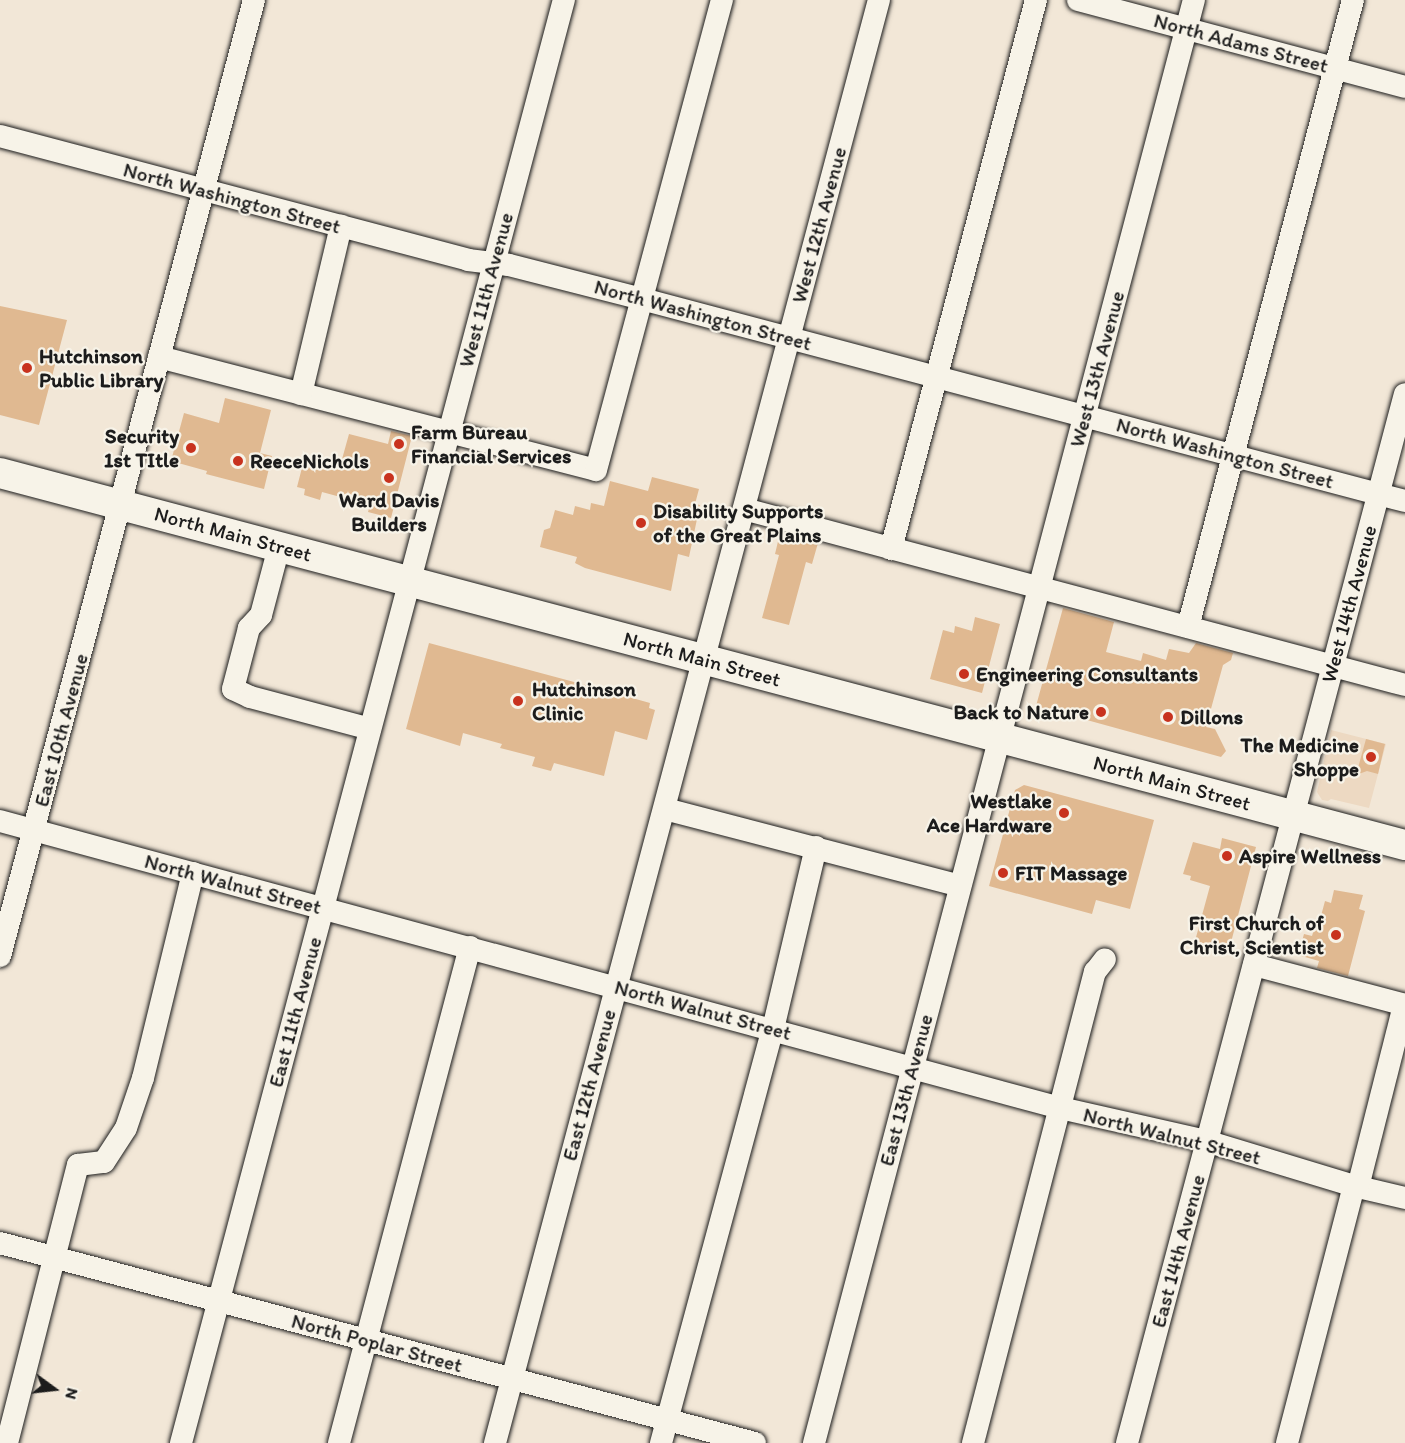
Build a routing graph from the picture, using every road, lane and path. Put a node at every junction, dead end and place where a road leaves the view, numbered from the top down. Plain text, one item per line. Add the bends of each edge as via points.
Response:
1 (254, 0) edge
2 (564, 0) edge
3 (722, 0) edge
4 (879, 0) edge
5 (1036, 0) edge
6 (1078, 0) edge
7 (1194, 0) edge
8 (1353, 0) edge
9 (1187, 29) junction
10 (1335, 68) junction
11 (1405, 87) edge
12 (0, 136) edge
13 (203, 191) junction
14 (341, 226) junction
15 (493, 264) junction
16 (642, 299) junction
17 (789, 338) junction
18 (159, 357) junction
19 (936, 377) junction
20 (301, 394) junction
21 (1405, 394) edge
22 (1084, 416) junction
23 (449, 431) junction
24 (1232, 456) junction
25 (0, 472) edge
26 (1378, 494) junction
27 (1405, 501) edge
28 (120, 504) junction
29 (744, 508) junction
30 (279, 547) junction
31 (891, 549) junction
32 (410, 581) junction
33 (1038, 588) junction
34 (1188, 627) junction
35 (704, 659) junction
36 (1334, 666) junction
37 (1405, 685) edge
38 (370, 729) junction
39 (999, 738) junction
40 (665, 809) junction
41 (1294, 815) junction
42 (0, 821) edge
43 (34, 830) junction
44 (1405, 844) edge
45 (816, 847) junction
46 (193, 873) junction
47 (960, 886) junction
48 (322, 908) junction
49 (470, 947) junction
50 (0, 956) edge
51 (1105, 958) dead end
52 (1254, 965) junction
53 (616, 986) junction
54 (1405, 1005) edge
55 (773, 1029) junction
56 (912, 1067) junction
57 (1060, 1108) junction
58 (1206, 1142) junction
59 (1356, 1187) junction
60 (1405, 1198) edge
61 (0, 1243) edge
62 (56, 1257) junction
63 (219, 1300) junction
64 (365, 1341) junction
65 (512, 1379) junction
66 (668, 1420) junction
67 (8, 1443) edge
68 (181, 1443) edge
69 (339, 1443) edge
70 (495, 1443) edge
71 (661, 1443) edge
72 (755, 1443) edge
73 (814, 1443) edge
74 (973, 1443) edge
75 (1127, 1443) edge
76 (1287, 1443) edge

1 - 13 street, East 10th Avenue
2 - 15 street, West 11th Avenue
3 - 16 street
4 - 17 street, West 12th Avenue
5 - 19 street
6 - 9 street, North Adams Street
7 - 9 street, West 13th Avenue
8 - 10 street
9 - 10 street, North Adams Street
9 - 22 street, West 13th Avenue
10 - 11 street, North Adams Street
10 - 24 street
12 - 13 street, North Washington Street
13 - 14 street, North Washington Street
13 - 18 street, East 10th Avenue
14 - 15 street, North Washington Street
14 - 20 street
15 - 16 street, North Washington Street
15 - 23 street, West 11th Avenue
16 - 17 street, North Washington Street
16 - 23 street via 596,470
17 - 19 street, North Washington Street
17 - 29 street, West 12th Avenue
18 - 20 street
18 - 28 street, East 10th Avenue
19 - 22 street, North Washington Street
19 - 31 street
20 - 23 street
21 - 26 street, West 14th Avenue
22 - 24 street, North Washington Street
22 - 33 street, West 13th Avenue
23 - 32 street, West 11th Avenue
24 - 26 street, North Washington Street
24 - 34 street
25 - 28 main road, North Main Street
26 - 27 street, North Washington Street
26 - 36 street, West 14th Avenue
28 - 30 main road, North Main Street
28 - 43 street, East 10th Avenue
29 - 31 street
29 - 35 street, West 12th Avenue
30 - 32 main road, North Main Street
30 - 38 street via 261,615 249,628 233,689
31 - 33 street
32 - 35 main road, North Main Street
32 - 38 street, East 11th Avenue
33 - 34 street
33 - 39 street, West 13th Avenue
34 - 36 street
35 - 39 main road, North Main Street
35 - 40 street, East 12th Avenue
36 - 37 street
36 - 41 street, West 14th Avenue
38 - 48 street, East 11th Avenue
39 - 41 main road, North Main Street
39 - 47 street, East 13th Avenue
40 - 45 street
40 - 53 street, East 12th Avenue
41 - 44 main road, North Main Street
41 - 52 street, East 14th Avenue
42 - 43 street, North Walnut Street
43 - 46 street, North Walnut Street
43 - 50 street, East 10th Avenue
45 - 47 street
45 - 55 street
46 - 48 street, North Walnut Street
46 - 62 street via 143,1078 126,1128 104,1162 78,1165
47 - 56 street, East 13th Avenue
48 - 49 street, North Walnut Street
48 - 63 street, East 11th Avenue
49 - 53 street, North Walnut Street
49 - 64 street
51 - 57 street via 1095,972
52 - 54 street
52 - 58 street, East 14th Avenue
53 - 55 street, North Walnut Street
53 - 65 street, East 12th Avenue
54 - 59 street
55 - 56 street, North Walnut Street
55 - 66 street
56 - 57 street, North Walnut Street
56 - 73 street, East 13th Avenue
57 - 58 street, North Walnut Street
57 - 74 street
58 - 59 street, North Walnut Street
58 - 75 street, East 14th Avenue
59 - 60 street, North Walnut Street
59 - 76 street
61 - 62 street, North Poplar Street
62 - 63 street, North Poplar Street
62 - 67 street
63 - 64 street, North Poplar Street
63 - 68 street, East 11th Avenue
64 - 65 street, North Poplar Street
64 - 69 street
65 - 66 street, North Poplar Street
65 - 70 street, East 12th Avenue
66 - 71 street
66 - 72 street, North Poplar Street

